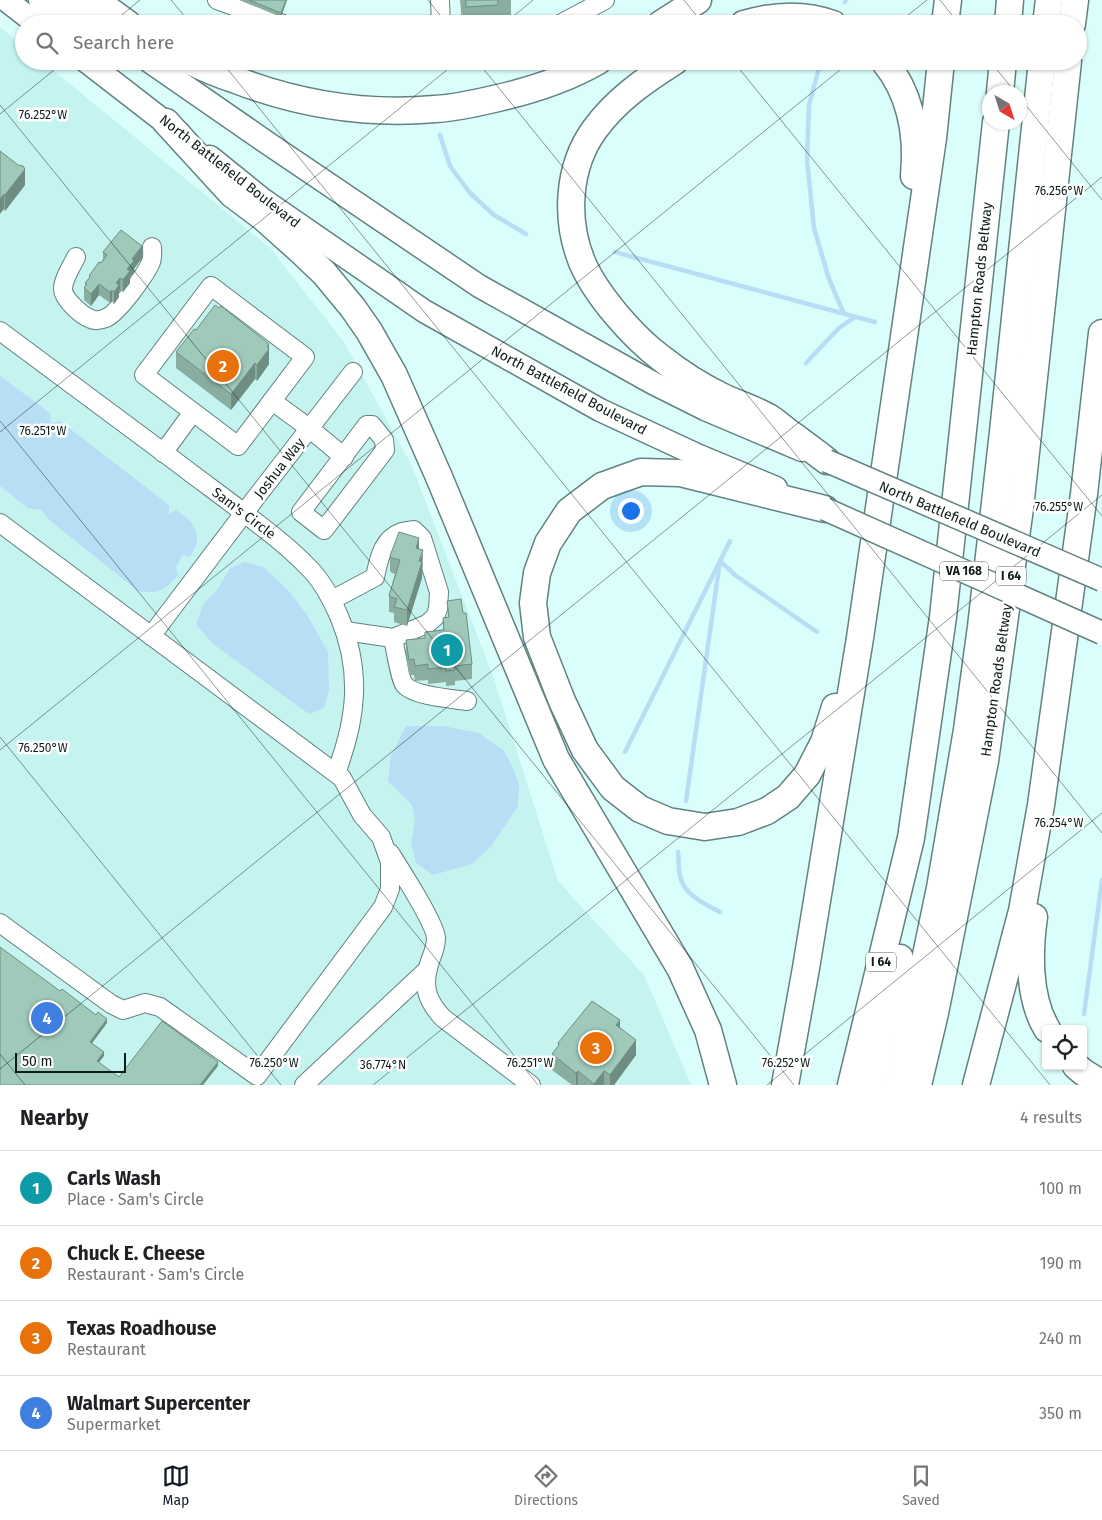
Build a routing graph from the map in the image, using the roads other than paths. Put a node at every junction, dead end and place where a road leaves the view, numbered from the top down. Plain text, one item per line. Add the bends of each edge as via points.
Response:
1 (6, 0) edge
2 (40, 0) edge
3 (65, 0) edge
4 (95, 0) edge
5 (217, 0) edge
6 (440, 0) edge
7 (605, 0) edge
8 (698, 0) edge
9 (948, 0) edge
10 (1003, 0) edge
11 (1010, 0) edge
12 (1024, 0) edge
13 (1049, 0) edge
14 (1075, 0) edge
15 (25, 15) edge
16 (61, 15) edge
17 (85, 15) edge
18 (116, 15) edge
19 (258, 15) edge
20 (441, 15) edge
21 (577, 15) edge
22 (675, 15) edge
23 (946, 15) edge
24 (1002, 15) edge
25 (1009, 15) edge
26 (1023, 15) edge
27 (1047, 15) edge
28 (1073, 15) edge
29 (98, 70) edge
30 (162, 70) edge
31 (212, 70) edge
32 (581, 70) edge
33 (662, 70) edge
34 (890, 70) edge
35 (940, 70) edge
36 (999, 70) edge
37 (1002, 70) edge
38 (1017, 70) edge
39 (1041, 70) edge
40 (1067, 70) edge
41 (998, 85) edge
42 (999, 85) edge
43 (1016, 85) edge
44 (166, 122) junction
45 (994, 130) edge
46 (1010, 130) edge
47 (152, 246) dead end
48 (76, 257) dead end
49 (910, 293) junction
50 (0, 331) edge
51 (1102, 333) edge
52 (353, 372) dead end
53 (272, 401) junction
54 (192, 412) junction
55 (1102, 420) edge
56 (309, 428) junction
57 (163, 453) junction
58 (344, 457) junction
59 (827, 461) junction
60 (1084, 494) junction
61 (825, 509) junction
62 (244, 513) junction
63 (0, 523) edge
64 (1102, 580) edge
65 (332, 600) junction
66 (345, 631) junction
67 (1102, 632) edge
68 (151, 636) junction
69 (393, 638) junction
70 (860, 638) junction
71 (467, 701) dead end
72 (336, 773) junction
73 (1041, 805) junction
74 (381, 837) junction
75 (0, 923) edge
76 (428, 969) junction
77 (1045, 1025) edge
78 (1081, 1070) edge
79 (257, 1082) edge
80 (1102, 1084) edge
81 (304, 1085) edge
82 (531, 1085) edge
83 (723, 1085) edge
84 (785, 1085) edge
85 (851, 1085) edge
86 (873, 1085) edge
87 (899, 1085) edge
88 (918, 1085) edge
89 (976, 1085) edge

1 - 15 main road
2 - 16 main road
3 - 17 main road
4 - 18 highway
5 - 19 street
6 - 20 street
7 - 21 street
8 - 22 highway
9 - 23 highway
10 - 24 highway
11 - 25 highway
12 - 26 highway
13 - 27 highway
14 - 28 highway
29 - 44 main road, North Battlefield Boulevard
30 - 59 main road, North Battlefield Boulevard via 479,286 653,383
31 - 32 highway via 248,85 301,100 355,109 409,110 456,107 517,94
33 - 59 highway via 612,108 582,151 570,205 576,247 583,264 601,295 650,349 698,384 770,418
34 - 49 highway via 907,100 914,132
35 - 49 highway via 934,138
36 - 41 highway
37 - 42 highway
38 - 43 highway
39 - 87 highway via 1001,452 968,721 940,888
40 - 88 highway, Hampton Roads Beltway / I 64 via 1020,508 985,761
44 - 61 main road, North Battlefield Boulevard via 262,199 424,311 600,410 698,456
44 - 83 highway via 232,194 324,273 381,350 409,405 556,759 680,968 708,1030
45 - 85 highway, Hampton Roads Beltway / I 64 via 943,617 911,838
46 - 86 highway via 952,647 910,912
47 - 48 street via 152,260 146,273 114,312 97,321 89,319 73,306 63,290
49 - 70 highway
50 - 57 street, Sam's Circle
51 - 60 highway
52 - 56 street, Joshua Way
53 - 54 street via 238,446
53 - 54 street via 305,357 211,286 144,375
53 - 56 street
54 - 57 street
55 - 60 highway
56 - 58 street
56 - 62 street, Joshua Way
57 - 62 street, Sam's Circle
58 - 58 street via 367,425 372,425 384,440 384,450 324,530 301,512
59 - 64 main road, North Battlefield Boulevard, bridge
60 - 73 highway
61 - 67 main road, North Battlefield Boulevard / VA 168, bridge
61 - 70 highway via 680,473 641,472 602,486 569,511 548,543 537,573 533,603 537,638 585,750 613,788 640,810 668,822 705,827 738,822 767,811 788,796 807,775 824,742
62 - 65 street, Sam's Circle via 290,549 313,572
62 - 68 street, Joshua Way
63 - 68 street
65 - 66 street, Sam's Circle
65 - 69 street via 375,576 379,556 386,544 401,532 414,530 422,538 439,592 438,609 428,624
66 - 69 street
66 - 72 street, Sam's Circle via 354,668 354,697 350,729
68 - 72 street
69 - 71 street via 404,684 420,693
70 - 84 highway
72 - 74 street via 362,815
73 - 77 highway via 1037,894 1030,952 1036,1001
73 - 89 highway via 1022,911
74 - 76 street via 431,922 436,938
74 - 79 street via 390,862 390,889 383,907
75 - 79 street via 111,1004 123,1010 145,1004 160,1007
76 - 81 street
76 - 82 street via 426,982 433,1007
78 - 80 highway

